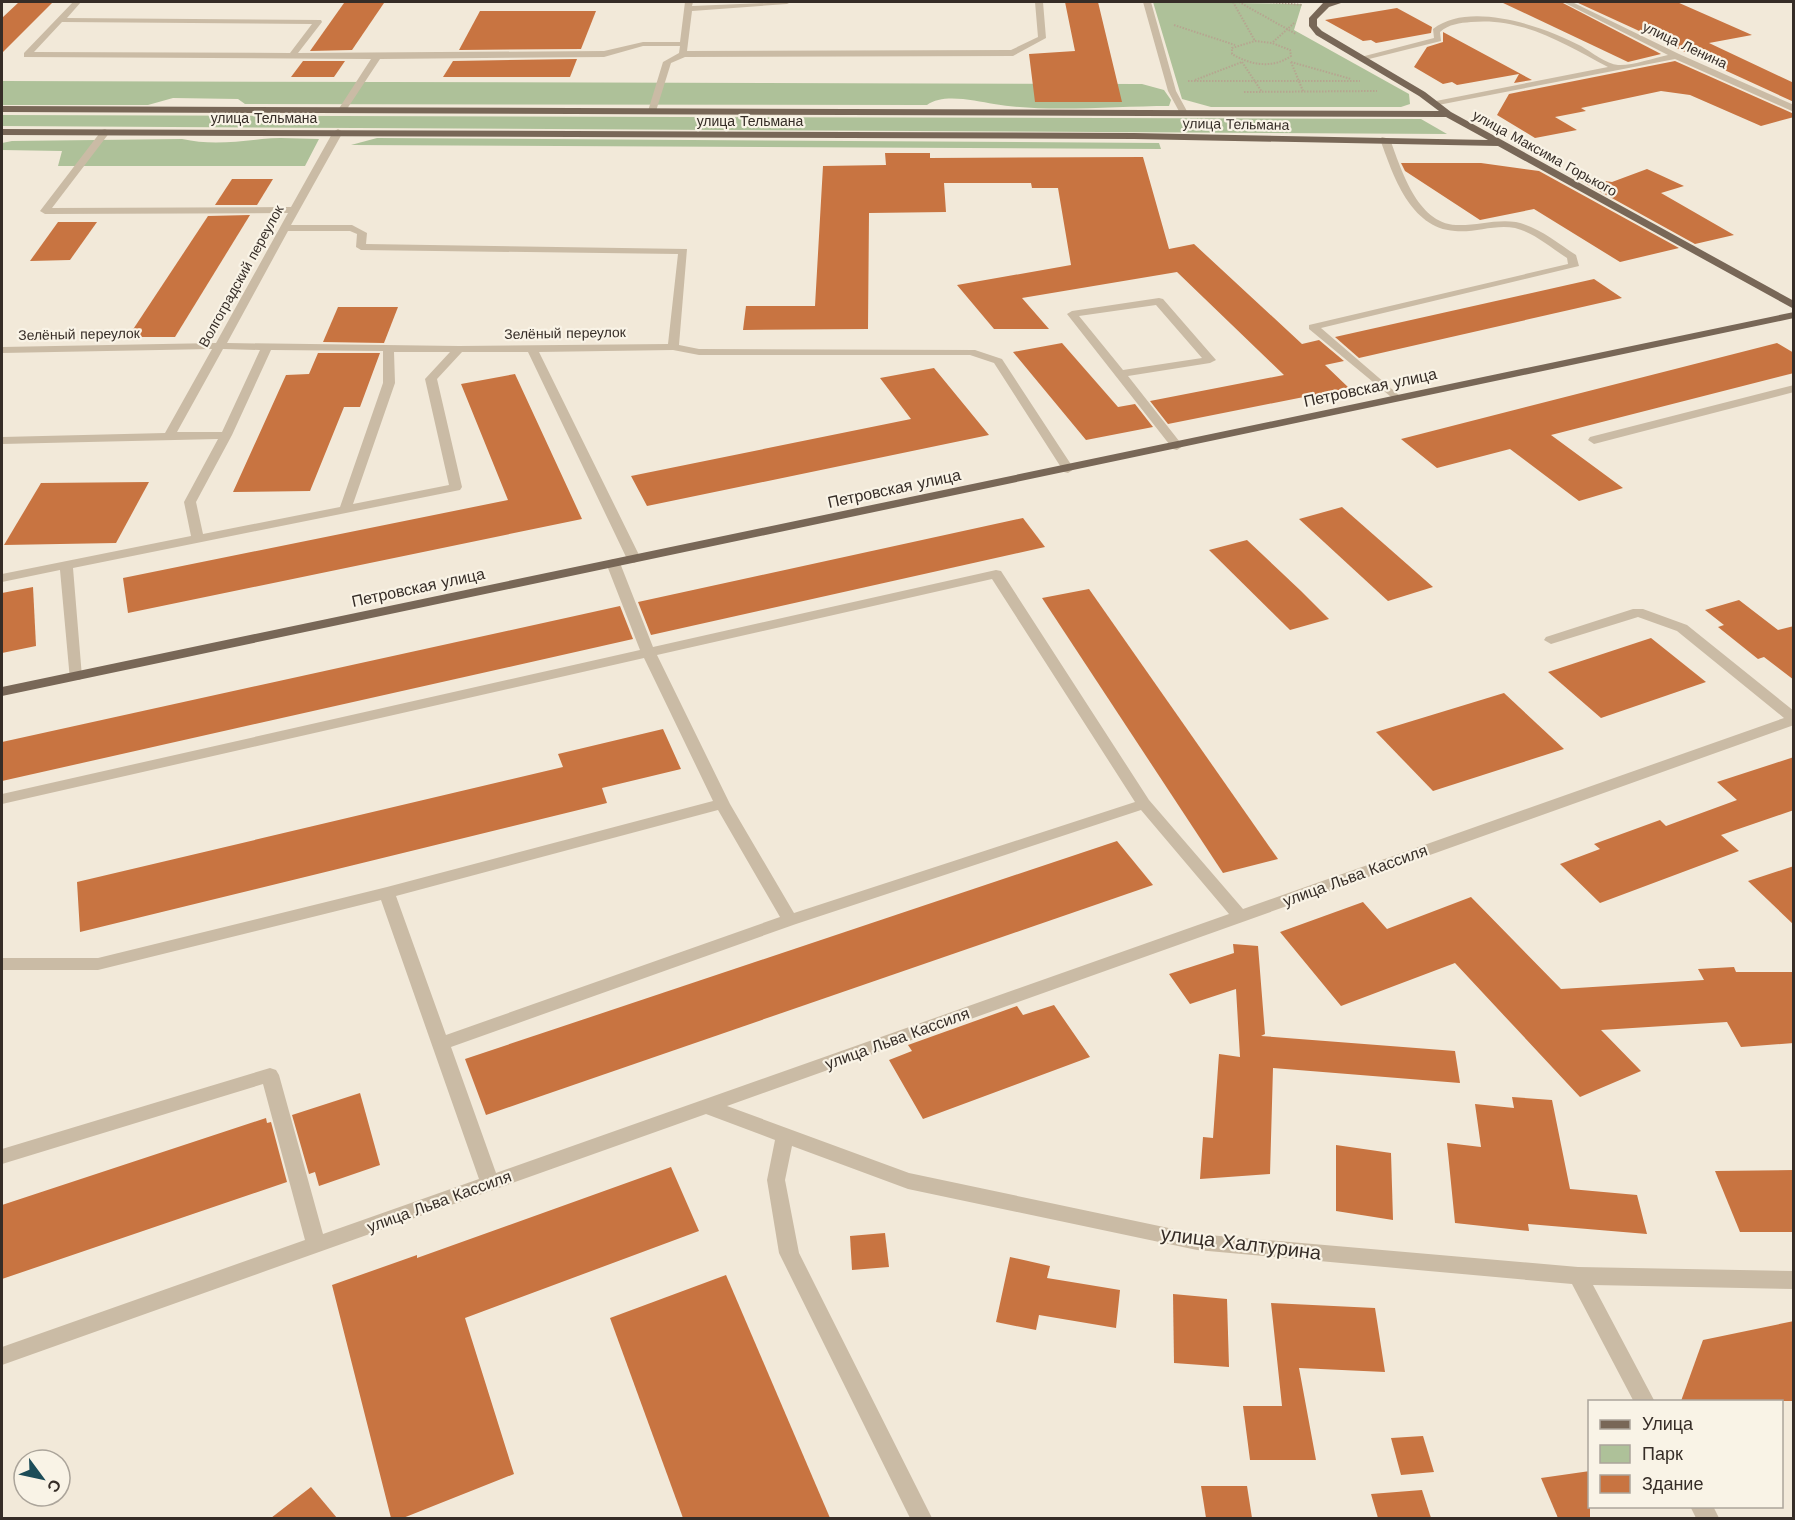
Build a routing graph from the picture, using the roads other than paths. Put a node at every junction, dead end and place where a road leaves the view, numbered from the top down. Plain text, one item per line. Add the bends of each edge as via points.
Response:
1 (77, 2) edge
2 (787, 2) edge
3 (1039, 2) edge
4 (1147, 2) edge
5 (1340, 2) edge
6 (1567, 2) edge
7 (689, 5) edge
8 (60, 20) junction
9 (684, 44) junction
10 (683, 54) junction
11 (292, 56) junction
12 (377, 56) junction
13 (1676, 56) junction
14 (1361, 58) junction
15 (1614, 67) junction
16 (1436, 104) junction
17 (2, 109) edge
18 (1794, 109) edge
19 (342, 110) junction
20 (652, 111) junction
21 (1184, 113) junction
22 (1448, 114) junction
23 (2, 132) edge
24 (105, 132) junction
25 (338, 132) junction
26 (1385, 139) junction
27 (1498, 142) junction
28 (295, 210) junction
29 (285, 228) junction
30 (1794, 306) edge
31 (1794, 315) edge
32 (219, 346) junction
33 (267, 347) junction
34 (673, 347) junction
35 (388, 348) junction
36 (532, 348) junction
37 (459, 349) junction
38 (2, 351) edge
39 (1120, 374) junction
40 (1794, 388) edge
41 (1396, 398) junction
42 (170, 435) junction
43 (226, 435) junction
44 (2, 440) edge
45 (1594, 440) dead end
46 (1177, 446) junction
47 (1068, 469) junction
48 (345, 509) junction
49 (198, 539) junction
50 (634, 559) junction
51 (613, 563) junction
52 (66, 565) junction
53 (2, 578) edge
54 (1551, 640) dead end
55 (649, 654) junction
56 (75, 676) junction
57 (2, 692) edge
58 (1794, 719) edge
59 (2, 799) edge
60 (722, 804) junction
61 (1144, 804) junction
62 (387, 893) junction
63 (1240, 916) junction
64 (790, 920) junction
65 (2, 964) edge
66 (439, 1044) junction
67 (705, 1106) junction
68 (785, 1136) junction
69 (2, 1156) edge
70 (490, 1183) junction
71 (316, 1245) junction
72 (1578, 1276) junction
73 (1794, 1280) edge
74 (2, 1356) edge
75 (1644, 1400) edge
76 (921, 1518) edge

1 - 8 street
2 - 7 street
3 - 10 street via 1042,38 1013,53
4 - 21 street via 1172,91
5 - 14 main road, улица Максима Горького via 1326,5 1313,18 1313,26
6 - 13 street, улица Ленина
7 - 9 street
8 - 11 street via 318,22
8 - 11 street via 27,55
9 - 10 street
9 - 12 street via 643,44 604,54
10 - 20 street via 667,62
11 - 12 street
12 - 19 street
13 - 15 street
13 - 18 street, улица Ленина
14 - 15 street via 1438,39 1436,31 1443,24 1488,16 1526,23
14 - 16 main road, улица Максима Горького
15 - 16 street
16 - 22 main road, улица Максима Горького
17 - 19 main road, улица Тельмана
19 - 20 main road, улица Тельмана
20 - 21 main road, улица Тельмана
21 - 22 main road, улица Тельмана
22 - 27 main road, улица Максима Горького
23 - 24 main road, улица Тельмана
24 - 25 main road, улица Тельмана
24 - 28 street via 45,211
25 - 26 main road, улица Тельмана
25 - 28 street, Волгоградский переулок
26 - 27 main road, улица Тельмана
26 - 41 street via 1402,184 1424,217 1453,229 1503,223 1526,228 1572,257 1574,266 1313,327
27 - 30 main road, улица Максима Горького
28 - 29 street, Волгоградский переулок
29 - 32 street, Волгоградский переулок
29 - 34 street via 352,228 362,233 361,247 683,250
31 - 41 main road, Петровская улица
32 - 33 street, Зелёный переулок
32 - 38 street, Зелёный переулок
32 - 42 street, Волгоградский переулок
33 - 35 street, Зелёный переулок
33 - 43 street
34 - 36 street, Зелёный переулок
34 - 47 street, Зелёный переулок via 699,352 986,355 998,360
35 - 37 street, Зелёный переулок
35 - 48 street via 389,383
36 - 37 street, Зелёный переулок
36 - 50 street
37 - 48 street via 431,379 456,487
39 - 39 street via 1176,365 1210,360 1159,301 1072,314
39 - 46 street
40 - 45 street
41 - 46 main road, Петровская улица
42 - 43 street
42 - 44 street
43 - 49 street via 190,502
46 - 47 main road, Петровская улица
47 - 50 main road, Петровская улица
48 - 49 street
49 - 52 street
50 - 51 main road, Петровская улица
51 - 55 street
51 - 56 main road, Петровская улица
52 - 53 street
52 - 56 street
54 - 58 street via 1638,612 1682,628
55 - 59 street
55 - 60 street
55 - 61 street via 996,574
56 - 57 main road, Петровская улица
58 - 63 street, улица Льва Кассиля
60 - 62 street
60 - 64 street
61 - 63 street
61 - 64 street
62 - 65 street via 98,964
62 - 66 street
63 - 67 street, улица Льва Кассиля
64 - 66 street
66 - 70 street
67 - 68 street, улица Халтурина
67 - 70 street, улица Льва Кассиля
68 - 72 street, улица Халтурина via 908,1181 1197,1242
68 - 76 street via 776,1180 789,1253
69 - 71 street via 270,1075
70 - 71 street, улица Льва Кассиля
71 - 74 street, улица Льва Кассиля
72 - 73 street, улица Халтурина
72 - 75 street

